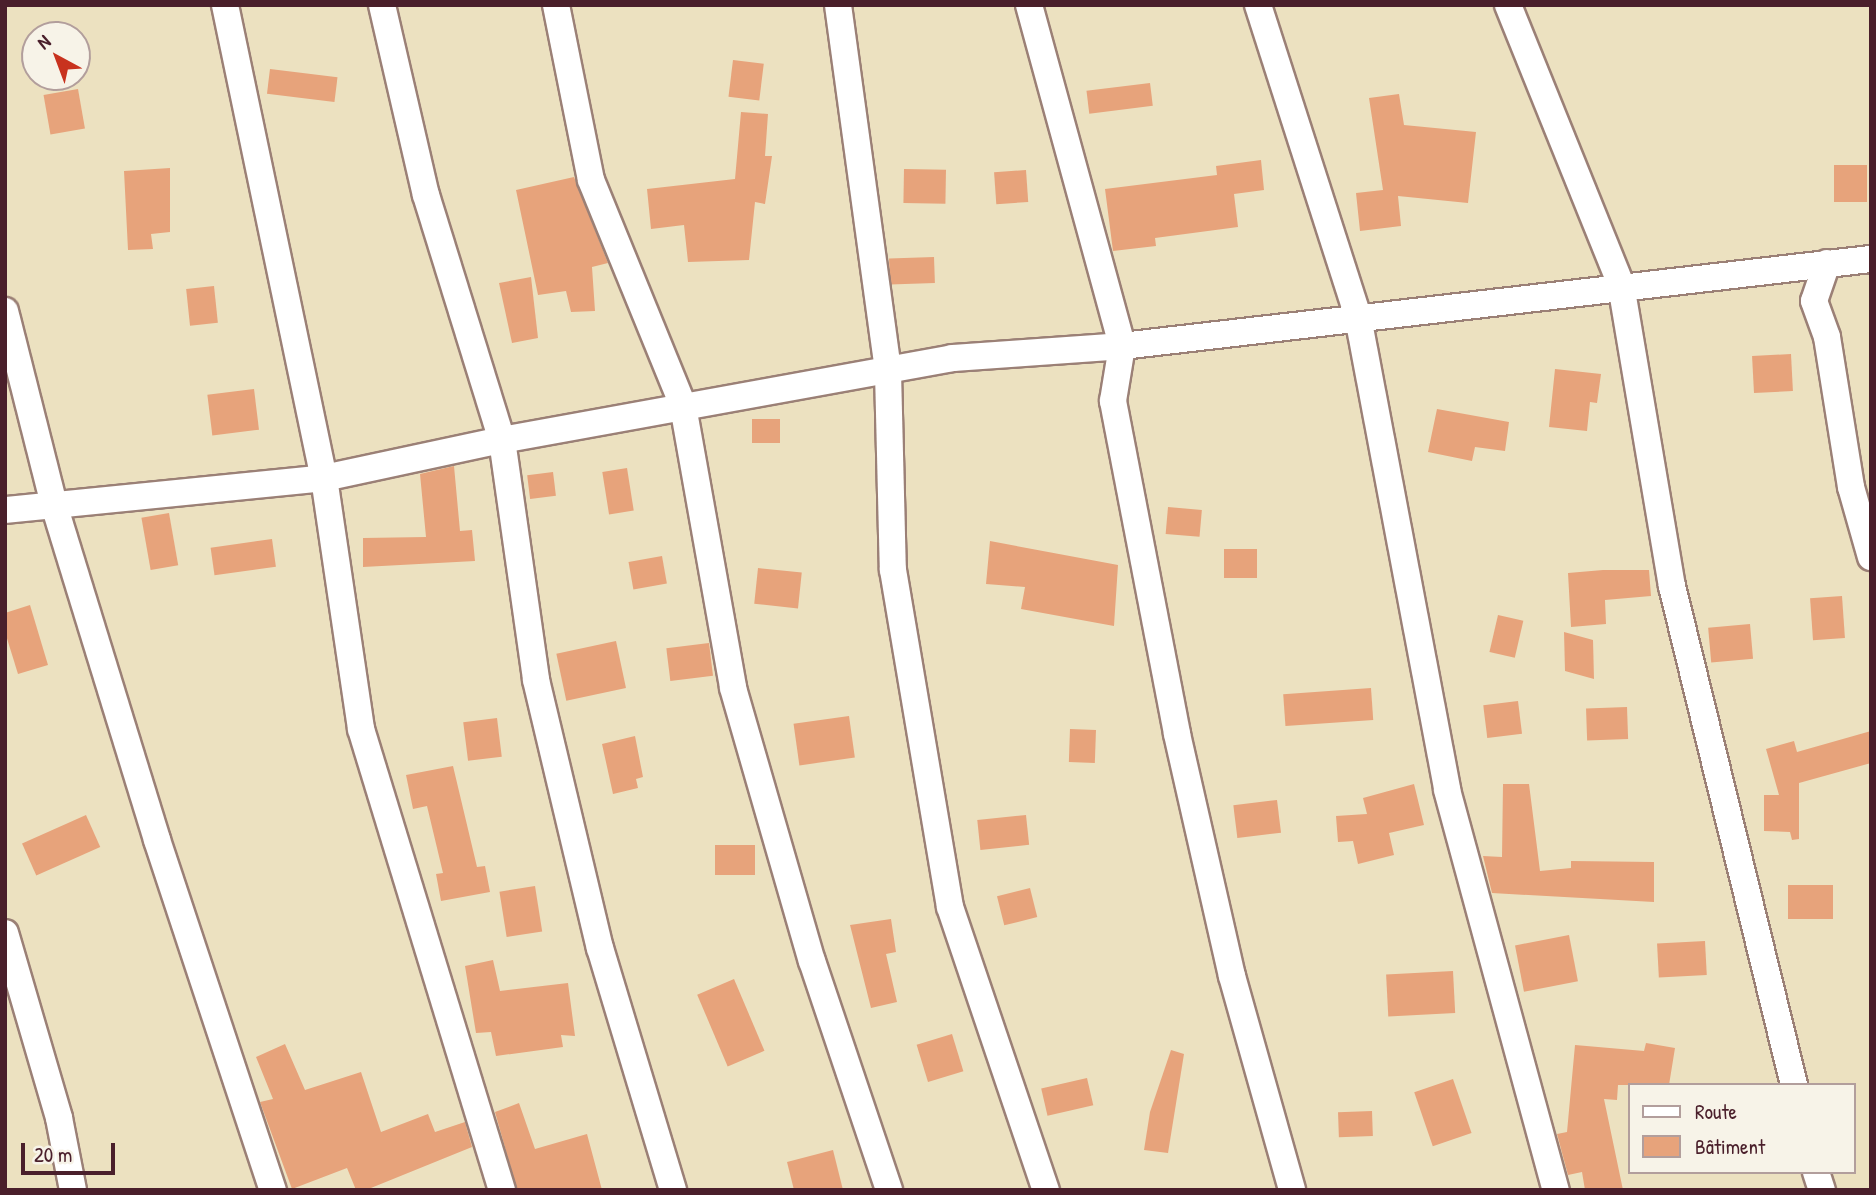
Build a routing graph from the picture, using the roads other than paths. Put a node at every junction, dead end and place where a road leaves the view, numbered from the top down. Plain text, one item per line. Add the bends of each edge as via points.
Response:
1 (225, 5) edge
2 (382, 5) edge
3 (556, 5) edge
4 (838, 5) edge
5 (1029, 5) edge
6 (1258, 5) edge
7 (1508, 5) edge
8 (1871, 260) edge
9 (1828, 262) junction
10 (1620, 285) junction
11 (5, 311) edge
12 (1358, 317) junction
13 (1122, 345) junction
14 (888, 372) junction
15 (683, 406) junction
16 (502, 440) junction
17 (324, 478) junction
18 (55, 508) junction
19 (5, 510) edge
20 (1871, 557) edge
21 (5, 933) edge
22 (1794, 1083) edge
23 (74, 1190) edge
24 (273, 1190) edge
25 (502, 1190) edge
26 (673, 1190) edge
27 (889, 1190) edge
28 (1046, 1190) edge
29 (1292, 1190) edge
30 (1556, 1190) edge

1 - 17 street
2 - 16 street via 426,195
3 - 15 street via 591,180
4 - 14 street
5 - 13 street
6 - 12 street
7 - 10 street
8 - 9 street
9 - 10 street
9 - 20 street via 1814,301 1826,337 1851,487
10 - 12 street
10 - 22 street via 1672,586
11 - 18 street
12 - 13 street
12 - 30 street via 1447,790
13 - 14 street via 952,358
13 - 29 street via 1113,401 1177,734 1232,976
14 - 15 street
14 - 28 street via 893,570 950,907
15 - 16 street
15 - 27 street via 733,688 812,961
16 - 17 street
16 - 26 street via 536,680 600,948
17 - 18 street
17 - 25 street via 361,729
18 - 19 street
18 - 24 street via 157,840
21 - 23 street via 59,1118

